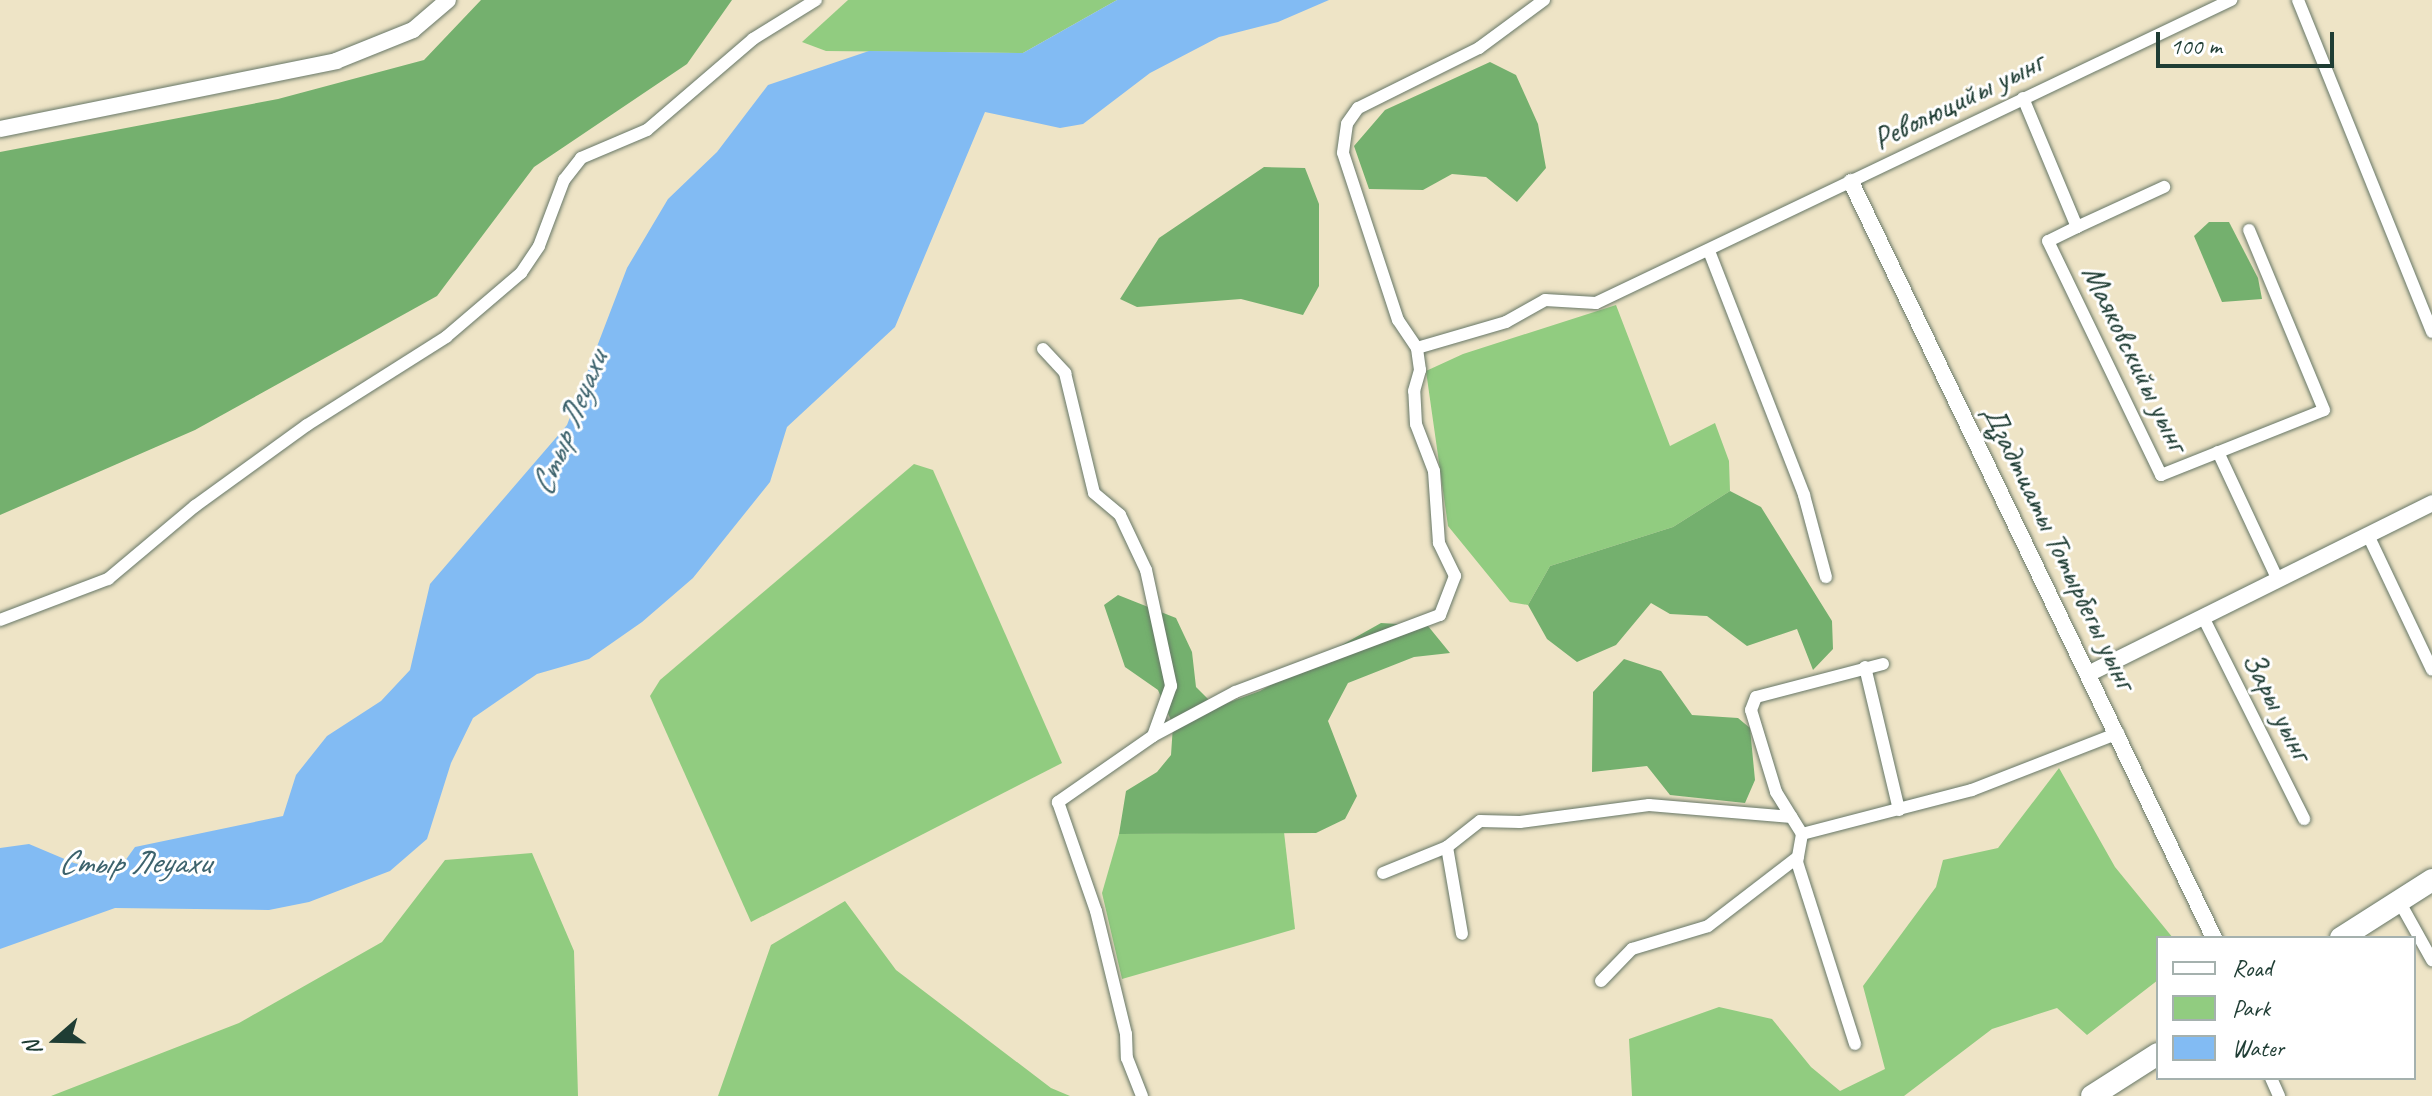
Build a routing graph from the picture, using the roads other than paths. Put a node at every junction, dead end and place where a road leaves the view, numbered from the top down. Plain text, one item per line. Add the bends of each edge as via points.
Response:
1 (448, 0) edge
2 (816, 0) edge
3 (1544, 0) edge
4 (2231, 0) edge
5 (2298, 0) edge
6 (2023, 98) junction
7 (0, 129) edge
8 (1851, 182) junction
9 (2164, 187) dead end
10 (2077, 227) junction
11 (2249, 230) dead end
12 (1709, 251) junction
13 (2431, 326) edge
14 (1417, 348) junction
15 (1043, 349) dead end
16 (2218, 452) junction
17 (2432, 503) edge
18 (2368, 535) junction
19 (1826, 577) dead end
20 (2278, 580) junction
21 (2203, 617) junction
22 (0, 620) edge
23 (1883, 664) dead end
24 (1865, 667) junction
25 (2432, 670) edge
26 (2090, 673) junction
27 (2118, 733) junction
28 (1153, 736) junction
29 (1899, 810) junction
30 (1791, 817) junction
31 (2304, 819) dead end
32 (1802, 834) junction
33 (1447, 847) junction
34 (1798, 857) junction
35 (1383, 873) dead end
36 (2432, 880) edge
37 (2399, 901) junction
38 (1462, 934) dead end
39 (2213, 936) edge
40 (2344, 936) edge
41 (2432, 960) edge
42 (1601, 981) dead end
43 (1855, 1044) dead end
44 (2156, 1055) edge
45 (1142, 1096) edge
46 (2092, 1096) edge

1 - 7 street via 413,30 336,61
2 - 22 street via 753,39 647,130 596,147 581,158 564,180 544,235 521,273 446,337 307,425 195,506 108,579
3 - 14 street via 1479,48 1358,108 1347,124 1343,153 1398,320
4 - 6 street, Революцийы уынг
5 - 13 street
6 - 8 street, Революцийы уынг
6 - 10 street, Маяковскийы уынг
8 - 12 street, Революцийы уынг
8 - 26 street, Дзадтиаты Тотырбегы уынг
9 - 10 street, Маяковскийы уынг
10 - 16 street, Маяковскийы уынг via 2048,241 2161,475
11 - 16 street, Маяковскийы уынг via 2324,410
12 - 14 street, Революцийы уынг via 1596,303 1545,300 1506,322
12 - 19 street via 1804,495
14 - 28 street via 1416,424 1434,471 1439,543 1455,576 1440,615 1235,692
15 - 28 street via 1065,373 1094,493 1120,515 1146,570 1171,686
16 - 20 street, Маяковскийы уынг
17 - 18 street
18 - 20 street
18 - 25 street
20 - 21 street
21 - 26 street
21 - 31 street, Зары уынг
23 - 24 street
24 - 29 street
24 - 30 street via 1756,697 1751,710 1776,792
26 - 27 street, Дзадтиаты Тотырбегы уынг
27 - 29 street via 1972,790
27 - 39 street, Дзадтиаты Тотырбегы уынг
28 - 45 street via 1058,802 1096,911 1127,1058
29 - 32 street
30 - 32 street
30 - 33 street via 1649,805 1520,822 1480,821
32 - 34 street
33 - 35 street
33 - 38 street
34 - 42 street via 1708,926 1632,949
34 - 43 street
36 - 37 highway
37 - 40 highway
37 - 41 street
44 - 46 highway

